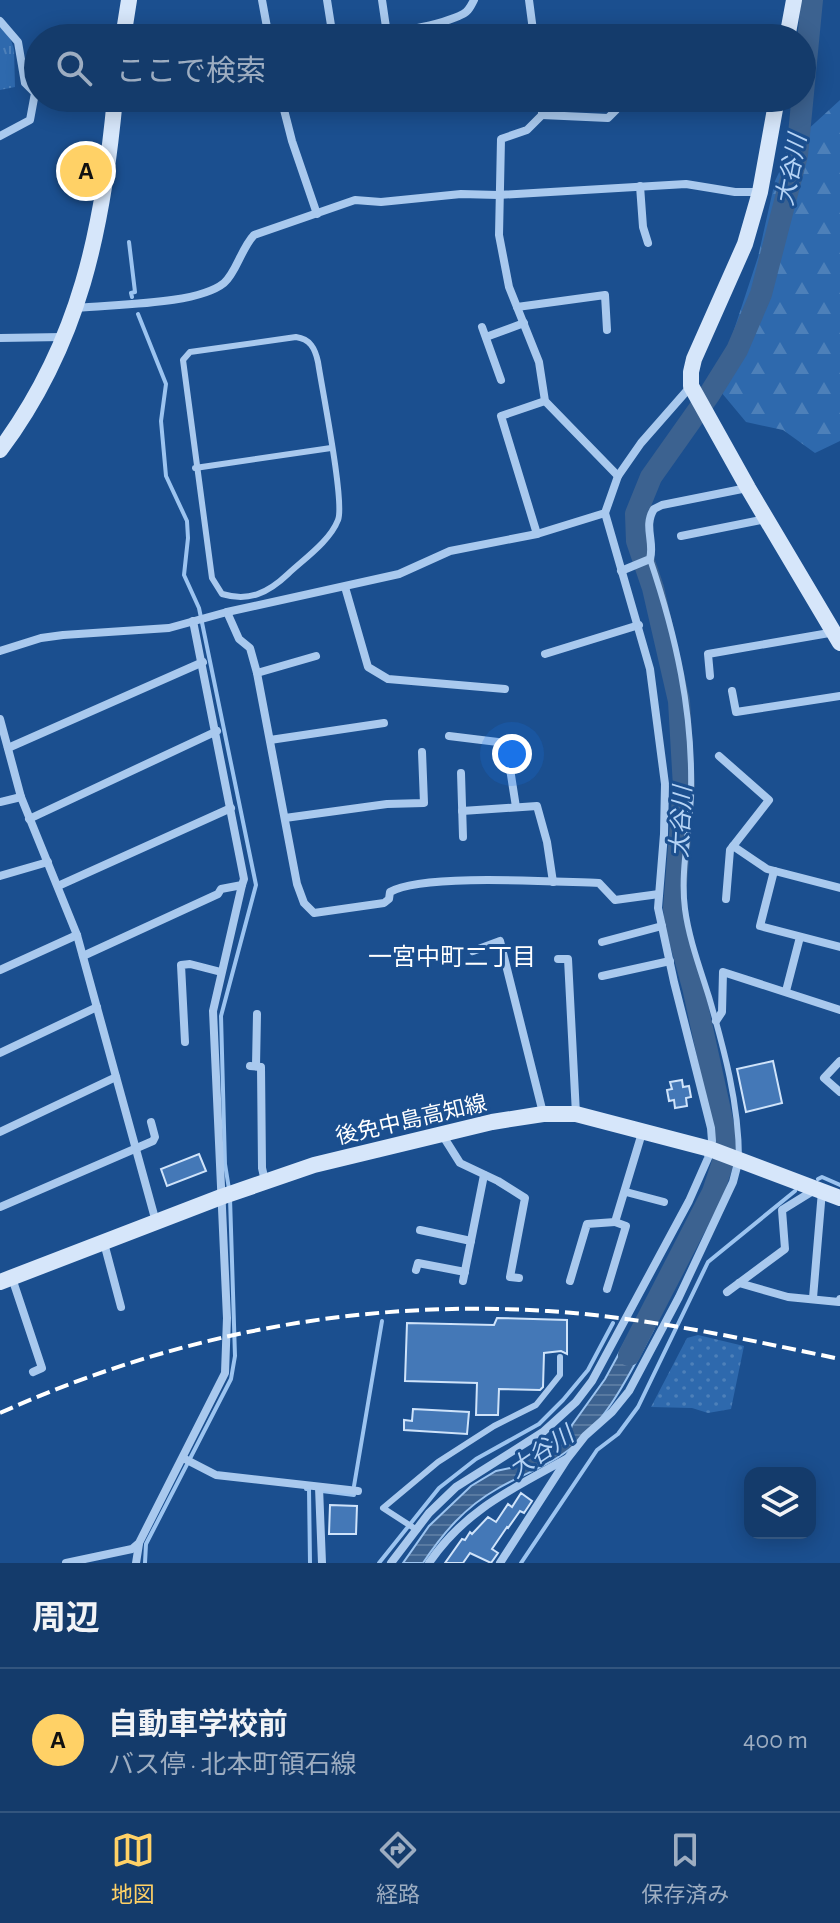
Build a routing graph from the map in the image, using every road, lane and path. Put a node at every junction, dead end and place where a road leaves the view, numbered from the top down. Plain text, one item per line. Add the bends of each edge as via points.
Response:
1 (129, 0) edge
2 (262, 0) edge
3 (327, 0) edge
4 (382, 0) edge
5 (474, 0) edge
6 (529, 0) edge
7 (794, 0) edge
8 (0, 21) edge
9 (125, 24) edge
10 (266, 24) edge
11 (331, 24) edge
12 (386, 24) edge
13 (435, 24) edge
14 (532, 24) edge
15 (790, 24) edge
16 (24, 77) edge
17 (31, 112) edge
18 (113, 112) edge
19 (285, 112) edge
20 (614, 112) edge
21 (774, 112) edge
22 (542, 115) joint
23 (0, 136) edge
24 (640, 186) junction
25 (760, 192) junction
26 (498, 195) junction
27 (317, 214) junction
28 (648, 243) dead end
29 (517, 307) junction
30 (77, 308) junction
31 (524, 323) junction
32 (482, 327) dead end
33 (607, 330) dead end
34 (65, 337) junction
35 (486, 337) junction
36 (0, 338) edge
37 (501, 380) dead end
38 (692, 386) junction
39 (545, 401) junction
40 (331, 448) junction
41 (0, 450) edge
42 (195, 468) junction
43 (618, 476) junction
44 (748, 488) junction
45 (605, 513) junction
46 (766, 519) junction
47 (537, 534) junction
48 (681, 536) dead end
49 (650, 559) junction
50 (621, 571) junction
51 (345, 587) junction
52 (227, 612) junction
53 (198, 620) junction
54 (639, 625) junction
55 (838, 635) edge
56 (0, 651) edge
57 (545, 654) dead end
58 (316, 656) dead end
59 (203, 662) junction
60 (257, 673) junction
61 (710, 676) dead end
62 (505, 689) dead end
63 (732, 691) dead end
64 (840, 696) edge
65 (0, 719) edge
66 (384, 723) dead end
67 (217, 731) junction
68 (449, 736) dead end
69 (270, 740) junction
70 (8, 748) junction
71 (422, 752) dead end
72 (719, 756) dead end
73 (10, 760) junction
74 (0, 763) edge
75 (461, 773) dead end
76 (21, 797) junction
77 (0, 802) edge
78 (516, 807) junction
79 (231, 808) junction
80 (462, 811) junction
81 (285, 818) junction
82 (29, 819) junction
83 (463, 837) dead end
84 (733, 846) junction
85 (48, 862) junction
86 (774, 871) junction
87 (0, 876) edge
88 (553, 882) junction
89 (242, 885) junction
90 (58, 886) junction
91 (840, 888) edge
92 (659, 894) junction
93 (726, 899) dead end
94 (662, 926) junction
95 (77, 935) junction
96 (800, 937) junction
97 (602, 942) dead end
98 (840, 947) edge
99 (473, 951) dead end
100 (83, 956) junction
101 (558, 959) dead end
102 (670, 961) junction
103 (0, 970) edge
104 (221, 972) junction
105 (602, 976) dead end
106 (786, 991) junction
107 (97, 1007) junction
108 (840, 1010) edge
109 (257, 1014) dead end
110 (716, 1021) junction
111 (185, 1042) dead end
112 (0, 1053) edge
113 (840, 1061) edge
114 (116, 1077) junction
115 (840, 1092) edge
116 (543, 1114) junction
117 (576, 1114) junction
118 (151, 1122) dead end
119 (0, 1132) edge
120 (642, 1133) junction
121 (443, 1136) junction
122 (135, 1148) junction
123 (713, 1150) junction
124 (739, 1159) junction
125 (484, 1175) junction
126 (265, 1181) junction
127 (820, 1190) junction
128 (626, 1192) junction
129 (227, 1194) junction
130 (840, 1198) edge
131 (664, 1202) dead end
132 (0, 1207) edge
133 (156, 1222) junction
134 (615, 1222) junction
135 (420, 1230) dead end
136 (471, 1241) junction
137 (103, 1242) junction
138 (416, 1270) dead end
139 (519, 1278) dead end
140 (6, 1280) edge
141 (570, 1281) dead end
142 (739, 1283) junction
143 (607, 1289) dead end
144 (727, 1292) dead end
145 (813, 1298) junction
146 (840, 1299) edge
147 (121, 1307) dead end
148 (560, 1357) dead end
149 (33, 1372) dead end
150 (183, 1458) junction
151 (567, 1459) junction
152 (541, 1473) junction
153 (554, 1481) junction
154 (319, 1487) junction
155 (358, 1491) dead end
156 (417, 1530) junction
157 (139, 1543) junction
158 (66, 1563) edge
159 (136, 1563) edge
160 (322, 1563) edge
161 (391, 1563) edge
162 (429, 1563) edge
163 (500, 1563) edge

1 - 9 main road
2 - 10 street
3 - 11 street
4 - 12 street
5 - 13 street via 466,13
6 - 14 street
7 - 15 main road
8 - 16 street via 18,42
17 - 23 street via 30,120
18 - 30 main road via 98,231
19 - 27 street
20 - 22 street via 608,118
21 - 25 main road
22 - 26 street via 527,130 501,139
24 - 25 street via 686,184
24 - 26 street
24 - 28 street
25 - 38 main road via 745,244 694,359
26 - 27 street via 355,200
26 - 29 street via 499,235
27 - 30 street via 254,235 227,281 206,294
29 - 31 street
29 - 33 street via 605,295
30 - 34 main road
31 - 35 street
31 - 39 street via 539,362
32 - 35 street
34 - 36 street
34 - 41 main road via 37,396
35 - 37 street
38 - 43 street
38 - 44 main road
39 - 43 street
39 - 47 street via 501,416
40 - 42 lane
40 - 42 lane via 318,362 304,338 190,352 182,367
40 - 42 lane via 338,522 273,588 241,598 222,594 212,578
43 - 45 street
44 - 46 main road
44 - 49 street via 654,509 648,525
45 - 47 street
45 - 50 street
46 - 48 street
46 - 55 main road
47 - 51 street via 450,551 399,574
49 - 50 street
49 - 110 lane via 685,691 691,764 685,905
50 - 54 street
51 - 52 street
51 - 62 street via 368,667 388,679
52 - 53 street
52 - 60 street via 239,639 250,648
53 - 56 street via 169,628 41,638
53 - 59 street
54 - 57 street
54 - 92 street via 665,784
55 - 61 street via 708,654
58 - 60 street
59 - 67 street
59 - 70 street
60 - 69 street
63 - 64 street via 736,712
65 - 70 street
66 - 69 street
67 - 79 street
67 - 82 street
68 - 78 street via 506,743
69 - 81 street
70 - 73 street
71 - 81 street via 424,803
72 - 84 street via 769,800
73 - 74 street
73 - 76 street
75 - 80 street
76 - 77 street
76 - 82 street
78 - 80 street
78 - 88 street via 537,806
79 - 89 street
79 - 90 street
80 - 83 street
81 - 88 street via 297,884 314,913 384,903 397,887 430,882
82 - 85 street
84 - 86 street
84 - 93 street
85 - 87 street
85 - 90 street
86 - 91 street
86 - 96 street via 760,926
88 - 92 street via 599,883 615,900
89 - 100 street via 221,889
89 - 104 street
90 - 95 street
92 - 94 street
94 - 97 street
94 - 102 street
95 - 100 street
95 - 103 street
96 - 98 street
96 - 106 street
99 - 116 street via 500,941
100 - 107 street
101 - 117 street via 568,959
102 - 105 street
102 - 123 street
104 - 111 street via 181,965
104 - 129 street via 212,1022
106 - 108 street
106 - 110 street via 723,972 722,1012
107 - 112 street
107 - 114 street
109 - 126 street via 253,1066 261,1067
110 - 124 lane via 739,1127
113 - 115 street via 824,1078
114 - 119 street
114 - 122 street
116 - 117 main road, 後免中島高知線
116 - 121 main road, 後免中島高知線
117 - 120 main road, 後免中島高知線
118 - 122 street via 153,1141
120 - 123 main road, 後免中島高知線
120 - 128 street
121 - 125 street via 460,1163
121 - 126 main road, 後免中島高知線
122 - 132 street
122 - 133 street
123 - 124 main road, 後免中島高知線
123 - 156 street via 592,1381 559,1419 456,1487
124 - 127 main road, 後免中島高知線
124 - 151 street via 733,1182 643,1367 612,1412
125 - 136 street
125 - 139 street via 525,1198 510,1277
126 - 129 main road, 後免中島高知線
127 - 130 main road, 後免中島高知線
127 - 142 street via 782,1210 785,1249
127 - 145 street
128 - 131 street
128 - 134 street
129 - 133 main road, 後免中島高知線
129 - 150 street via 227,1364
133 - 137 main road, 後免中島高知線
134 - 141 street via 587,1224
134 - 143 street via 626,1226
135 - 136 street
136 - 138 street via 464,1276 418,1263
137 - 140 main road, 後免中島高知線
137 - 147 street
140 - 149 street via 42,1368
142 - 144 street
142 - 145 street
145 - 146 street
148 - 156 lane via 560,1375 536,1405 438,1462 383,1508
150 - 154 street via 216,1475
150 - 157 street
151 - 152 street
151 - 153 street
152 - 153 street
152 - 162 street via 483,1506
153 - 163 street
154 - 155 street
154 - 160 street
156 - 161 street
157 - 158 street
157 - 159 street

